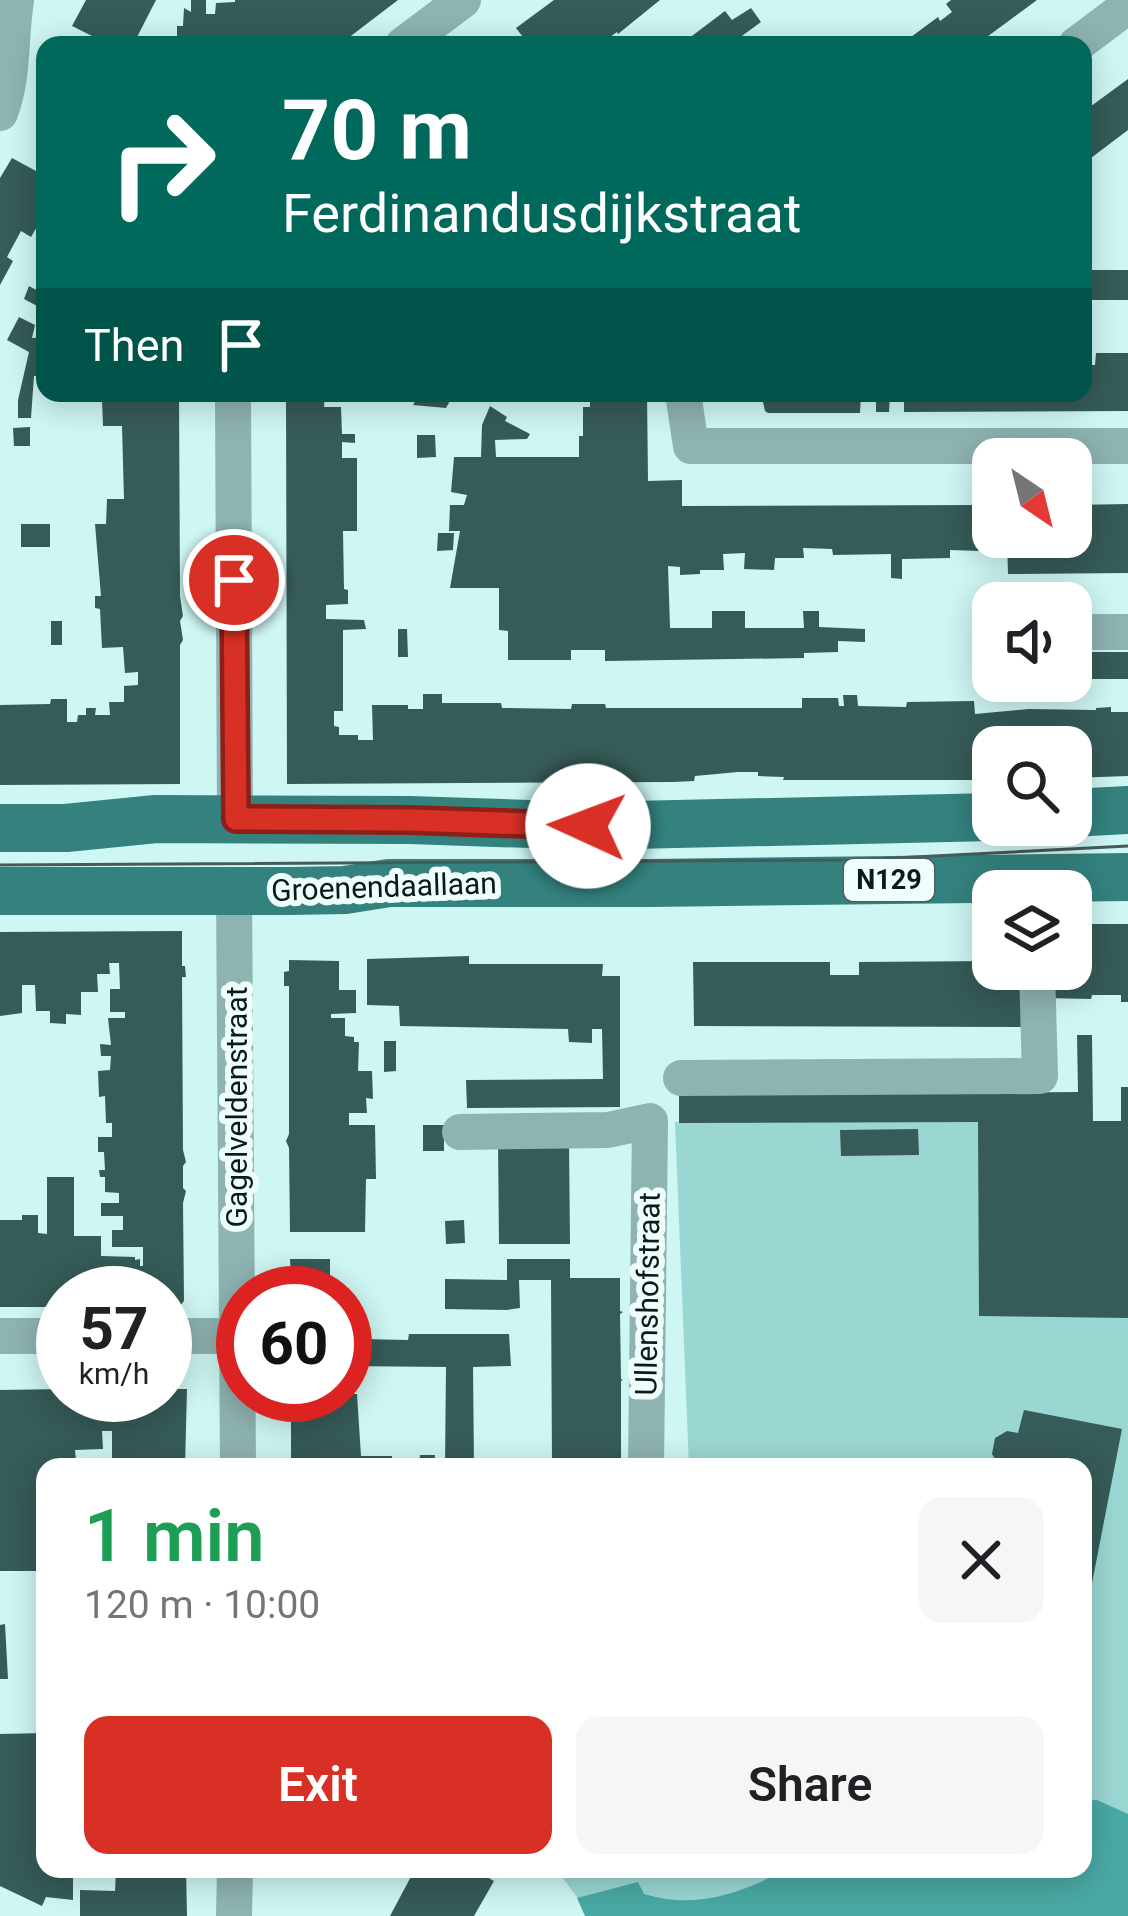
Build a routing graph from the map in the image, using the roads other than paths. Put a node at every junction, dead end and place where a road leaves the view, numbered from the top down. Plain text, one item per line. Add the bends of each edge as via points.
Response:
1 (16, 0) edge
2 (463, 0) edge
3 (1128, 6) edge
4 (415, 36) edge
5 (1088, 36) edge
6 (18, 90) edge
7 (233, 402) edge
8 (684, 402) edge
9 (1128, 446) edge
10 (1092, 632) edge
11 (1128, 632) edge
12 (1128, 810) edge
13 (1092, 812) edge
14 (972, 818) edge
15 (236, 819) junction
16 (0, 828) edge
17 (1128, 878) edge
18 (1092, 880) edge
19 (972, 884) edge
20 (0, 891) edge
21 (235, 891) junction
22 (1038, 990) edge
23 (681, 1078) dead end
24 (460, 1132) dead end
25 (238, 1266) edge
26 (0, 1336) edge
27 (36, 1336) edge
28 (238, 1422) edge
29 (238, 1458) edge
30 (646, 1458) edge
31 (235, 1878) edge
32 (234, 1916) edge

1 - 6 street via 10,37
2 - 4 street
3 - 5 street
7 - 15 street
8 - 9 street via 691,446
10 - 11 street
12 - 13 main road
14 - 15 main road, Groenendaallaan / N129 via 588,826
15 - 16 main road, Groenendaallaan / N129
17 - 18 main road, Groenendaallaan / N129
19 - 21 main road, Groenendaallaan / N129 via 389,883
20 - 21 main road, Groenendaallaan / N129
21 - 25 street, Gagelveldenstraat
22 - 23 street via 1040,1076
24 - 30 street, Ullenshofstraat via 608,1130 650,1121
26 - 27 street
28 - 29 street, Gagelveldenstraat
31 - 32 street

